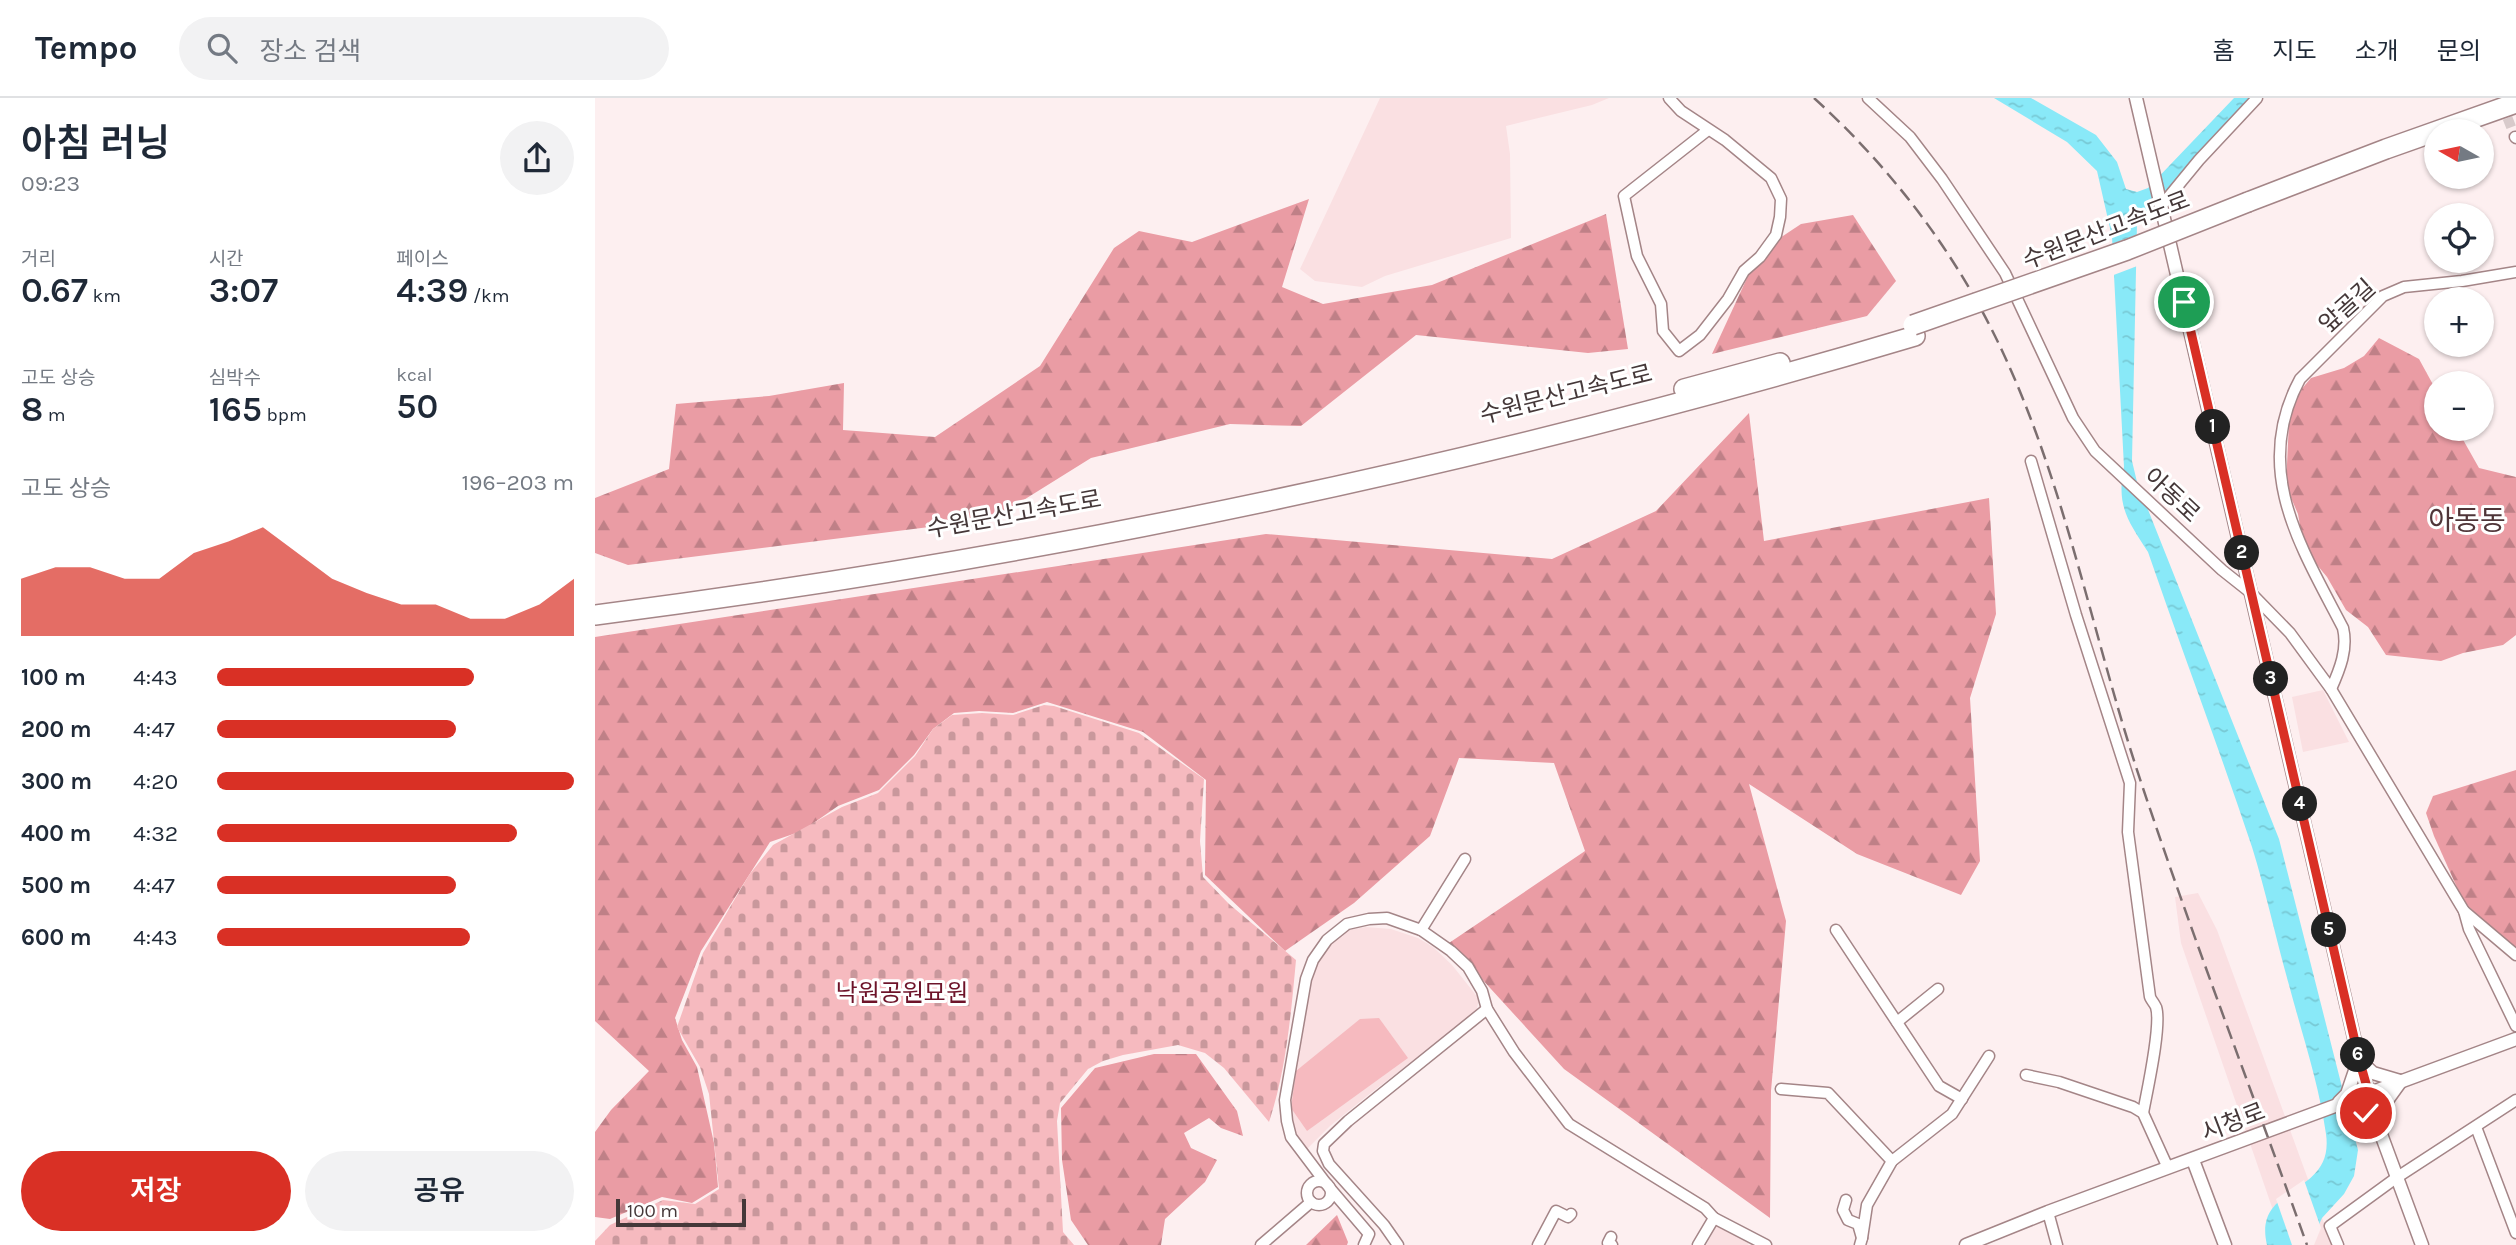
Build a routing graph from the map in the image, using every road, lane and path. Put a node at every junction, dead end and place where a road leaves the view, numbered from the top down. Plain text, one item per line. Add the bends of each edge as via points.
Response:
1 (1668, 98) edge
2 (1867, 98) edge
3 (2136, 98) edge
4 (2257, 98) edge
5 (2506, 101) edge
6 (2516, 116) edge
7 (2494, 123) edge
8 (1708, 130) junction
9 (2424, 147) edge
10 (2162, 203) junction
11 (2248, 209) junction
12 (2516, 272) edge
13 (1914, 330) junction
14 (2031, 461) dead end
15 (2251, 593) junction
16 (595, 605) edge
17 (595, 615) edge
18 (2331, 689) junction
19 (1465, 859) dead end
20 (2464, 911) junction
21 (1421, 930) junction
22 (1836, 930) dead end
23 (2516, 955) edge
24 (1938, 989) dead end
25 (1487, 1009) junction
26 (1897, 1022) junction
27 (2516, 1026) edge
28 (2516, 1038) edge
29 (1989, 1056) dead end
30 (2359, 1059) junction
31 (2027, 1075) dead end
32 (2401, 1081) junction
33 (1781, 1089) dead end
34 (2370, 1093) junction
35 (1962, 1099) junction
36 (2516, 1100) edge
37 (2349, 1101) junction
38 (2143, 1112) junction
39 (2378, 1126) junction
40 (2476, 1128) junction
41 (2193, 1160) junction
42 (1892, 1161) junction
43 (2168, 1168) junction
44 (2396, 1178) junction
45 (1328, 1186) junction
46 (1846, 1200) dead end
47 (1311, 1202) junction
48 (2047, 1212) junction
49 (1571, 1214) dead end
50 (1714, 1218) junction
51 (1384, 1225) junction
52 (2516, 1233) edge
53 (1366, 1240) edge
54 (1861, 1242) edge
55 (1261, 1245) edge
56 (1398, 1245) edge
57 (1538, 1245) edge
58 (1698, 1245) edge
59 (1766, 1245) edge
60 (1966, 1245) edge
61 (2057, 1245) edge
62 (2225, 1245) edge
63 (2338, 1245) edge
64 (2422, 1245) edge

1 - 8 street
2 - 15 street, 아동로 via 1910,137 2005,273 2073,418 2095,451
3 - 10 street
4 - 10 street
5 - 11 highway, 수원문산고속도로
6 - 7 highway
8 - 8 street via 1624,196 1637,256 1661,304 1663,331 1679,351 1713,320 1744,271 1776,235 1780,217 1781,199 1771,178
9 - 11 highway, 수원문산고속도로
10 - 15 street
11 - 13 highway, 수원문산고속도로, bridge
12 - 18 street, 앞골길 via 2404,287 2383,296 2300,379 2282,432 2281,486 2297,538 2346,638
13 - 16 highway, 수원문산고속도로 via 1370,468 1056,532 827,572
13 - 17 highway, 수원문산고속도로 via 1682,403 1295,495 901,570
14 - 38 street via 2130,783 2128,832 2150,997 2157,1014
15 - 18 street, 아동로 via 2290,633
15 - 30 street
18 - 20 street, 아동로
19 - 21 street
20 - 23 street
20 - 27 street, 아동로
21 - 25 street via 1468,967
21 - 45 street via 1387,918 1347,924 1327,940 1306,979 1286,1111 1291,1137
22 - 26 street
24 - 26 street
25 - 50 street via 1569,1125 1705,1208
25 - 51 street via 1324,1144 1322,1151 1329,1164
26 - 35 street via 1939,1086
28 - 32 street, 시청로
29 - 35 street
30 - 32 street via 2373,1073
30 - 34 street
30 - 37 street
31 - 38 street
32 - 34 street, 시청로
32 - 39 street via 2383,1106
33 - 42 street via 1828,1093
34 - 37 street, 시청로
34 - 39 street
35 - 42 street via 1952,1114
36 - 40 street
37 - 39 street
37 - 41 street, 시청로
38 - 43 street
39 - 44 street
40 - 44 street
40 - 52 street
41 - 43 street, 시청로
41 - 62 street
42 - 54 street via 1867,1205
43 - 48 street, 시청로
44 - 63 street via 2330,1226
44 - 64 street
45 - 47 street via 1327,1202
45 - 47 street via 1318,1181 1311,1185 1307,1196
45 - 53 street
46 - 54 street via 1843,1210 1848,1220 1858,1224
47 - 55 street
48 - 60 street, 시청로
48 - 61 street
49 - 57 street via 1568,1217 1556,1211
50 - 58 street
50 - 59 street
51 - 53 street
51 - 56 street

